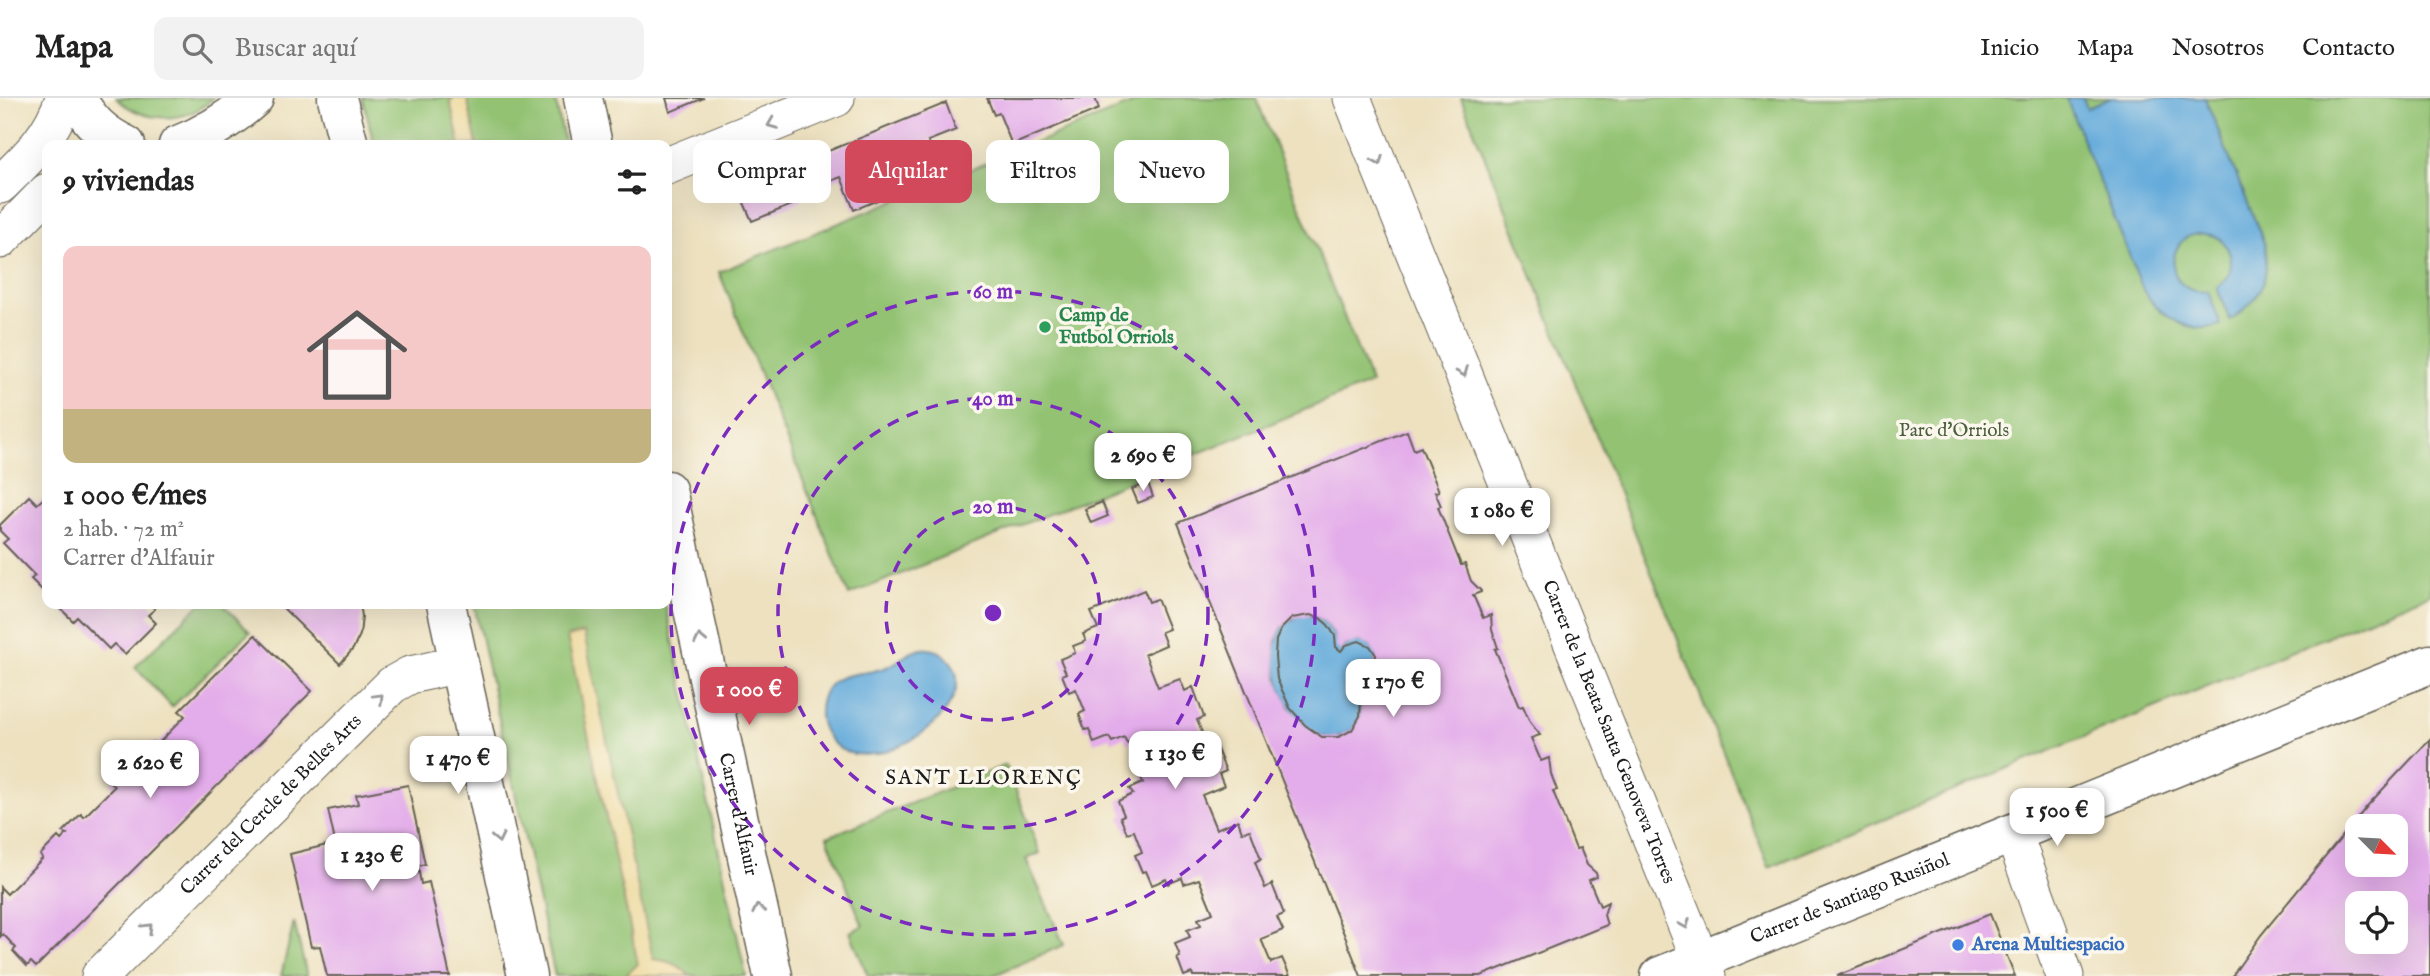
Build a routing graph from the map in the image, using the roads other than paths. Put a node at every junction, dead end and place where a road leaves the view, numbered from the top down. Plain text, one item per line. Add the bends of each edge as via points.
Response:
1 (64, 98) edge
2 (77, 98) edge
3 (254, 98) edge
4 (337, 98) edge
5 (583, 98) edge
6 (836, 98) edge
7 (1352, 98) edge
8 (44, 140) edge
9 (115, 140) edge
10 (188, 140) edge
11 (348, 140) edge
12 (592, 140) edge
13 (42, 143) edge
14 (672, 164) edge
15 (0, 185) edge
16 (42, 197) edge
17 (0, 240) edge
18 (672, 513) edge
19 (447, 609) edge
20 (460, 664) junction
21 (2430, 664) edge
22 (2013, 833) junction
23 (1703, 967) edge
24 (100, 976) edge
25 (527, 976) edge
26 (773, 976) edge
27 (1660, 976) edge
28 (2065, 976) edge

1 - 8 street
2 - 9 main road via 87,116
3 - 10 main road via 221,124
4 - 11 main road
5 - 12 main road
6 -> 14 street
7 -> 23 street, Carrer de la Beata Santa Genoveva Torres
13 - 15 street
16 - 17 street
26 -> 18 main road, Carrer d'Alfauir
19 - 20 main road
24 -> 20 street, Carrer del Cercle de Belles Arts via 392,685 410,675
20 -> 25 main road
21 - 22 main road, Carrer de Santiago Rusiñol
22 - 23 main road, Carrer de Santiago Rusiñol
22 - 28 street
23 - 27 main road, Carrer de Santiago Rusiñol

